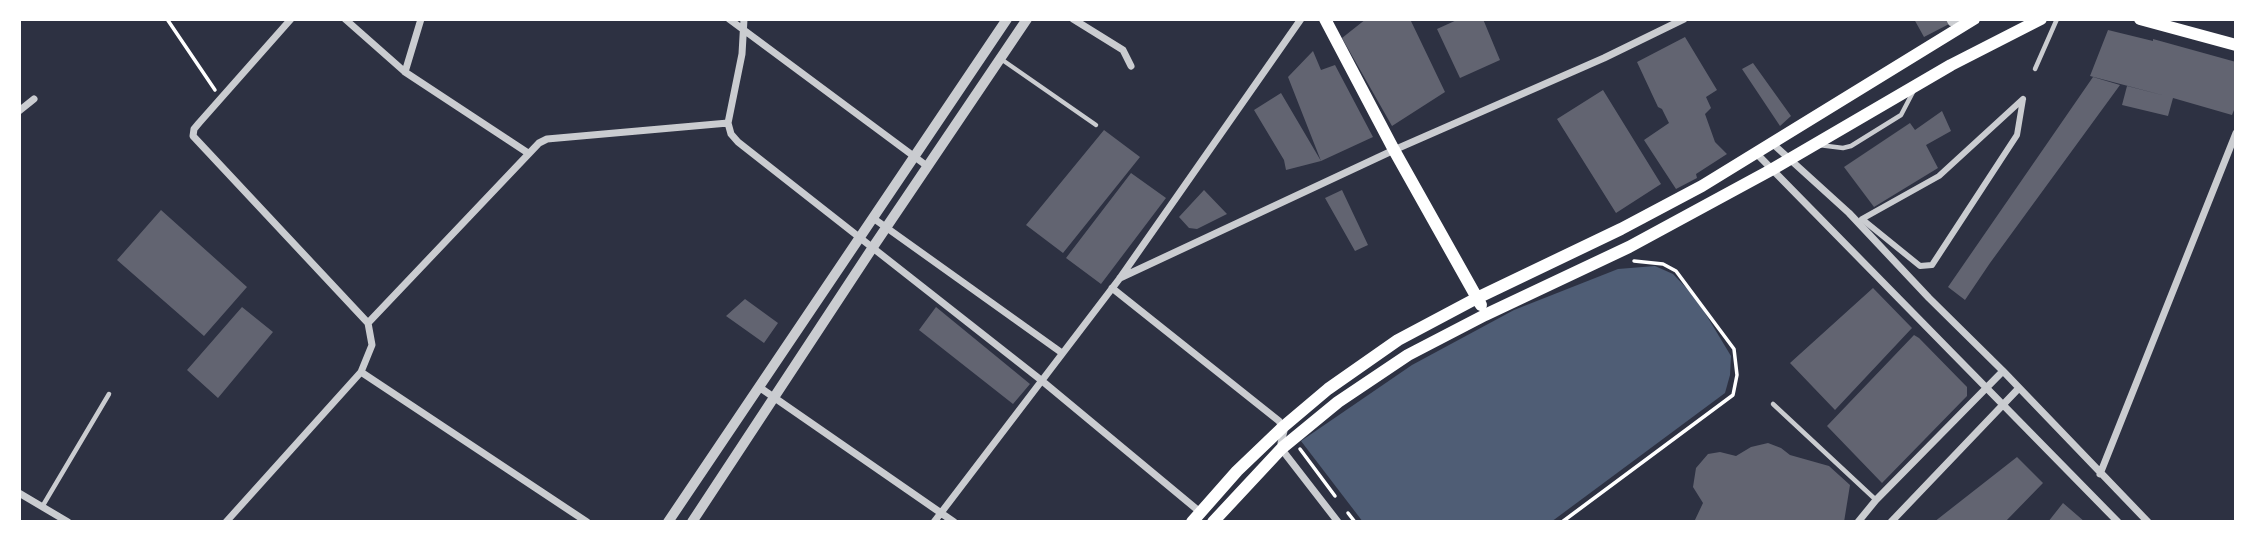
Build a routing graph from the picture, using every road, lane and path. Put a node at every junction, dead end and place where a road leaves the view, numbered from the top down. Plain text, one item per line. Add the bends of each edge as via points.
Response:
1 (167, 19) edge
2 (291, 19) edge
3 (345, 19) edge
4 (421, 19) edge
5 (729, 19) edge
6 (744, 19) edge
7 (1007, 19) edge
8 (1027, 19) edge
9 (1073, 19) edge
10 (1301, 19) edge
11 (1325, 19) edge
12 (1949, 19) edge
13 (1960, 19) edge
14 (1974, 19) edge
15 (2041, 19) edge
16 (2057, 19) edge
17 (2140, 19) edge
18 (1682, 20) edge
19 (745, 31) junction
20 (2236, 45) edge
21 (1000, 58) junction
22 (1131, 66) dead end
23 (2035, 69) dead end
24 (405, 72) junction
25 (1918, 83) junction
26 (220, 97) junction
27 (34, 99) dead end
28 (19, 111) edge
29 (728, 124) junction
30 (1096, 125) dead end
31 (2236, 133) edge
32 (1773, 144) junction
33 (1805, 148) junction
34 (1394, 150) junction
35 (528, 153) junction
36 (1757, 154) junction
37 (914, 157) junction
38 (1789, 158) junction
39 (927, 166) junction
40 (1771, 170) junction
41 (873, 218) junction
42 (886, 228) junction
43 (860, 237) junction
44 (873, 247) junction
45 (1624, 264) dead end
46 (1920, 266) joint
47 (1120, 278) junction
48 (1112, 288) junction
49 (1477, 298) junction
50 (815, 306) junction
51 (1485, 315) junction
52 (828, 316) junction
53 (368, 323) junction
54 (1062, 353) junction
55 (2003, 371) junction
56 (361, 372) junction
57 (1041, 380) junction
58 (759, 387) junction
59 (1986, 388) junction
60 (2019, 388) junction
61 (109, 394) dead end
62 (775, 398) junction
63 (1773, 404) dead end
64 (2003, 404) junction
65 (1283, 426) junction
66 (1295, 442) dead end
67 (1282, 448) junction
68 (2100, 474) junction
69 (700, 475) junction
70 (716, 485) junction
71 (19, 493) edge
72 (1876, 500) junction
73 (1340, 502) dead end
74 (43, 506) junction
75 (941, 512) junction
76 (1347, 512) dead end
77 (1196, 517) edge
78 (68, 522) edge
79 (226, 522) edge
80 (587, 522) edge
81 (668, 522) edge
82 (692, 522) edge
83 (934, 522) edge
84 (954, 522) edge
85 (1213, 522) edge
86 (1338, 522) edge
87 (1355, 522) edge
88 (1562, 522) edge
89 (1858, 522) edge
90 (1891, 522) edge
91 (2118, 522) edge
92 (2148, 522) edge

1 - 26 path
2 - 26 street
3 - 24 street
4 - 24 street
5 - 19 street
6 - 19 street
7 - 37 street
8 - 21 street
9 - 22 street via 1123,50
10 - 47 street
11 - 34 main road
12 - 13 street via 1951,23
14 - 32 main road
15 - 25 main road
16 - 23 lane
17 - 20 main road
18 - 34 street
19 - 29 street
19 - 37 street
21 - 30 lane
21 - 39 street
24 - 35 street
25 - 33 main road
25 - 33 lane via 1901,115 1851,146
26 - 53 street via 193,136
27 - 28 street
29 - 35 street via 547,139
29 - 43 street via 738,142
31 - 68 street
32 - 36 main road
32 - 38 street
33 - 38 main road
34 - 47 street
34 - 49 main road
35 - 53 street
36 - 40 street
36 - 49 main road via 1631,223
37 - 39 street
37 - 41 street
38 - 40 main road
38 - 55 street
39 - 42 street
40 - 51 main road via 1629,247
40 - 59 street
41 - 42 street
41 - 43 street
42 - 44 street
42 - 54 street
43 - 44 street
43 - 50 street
44 - 52 street
44 - 57 street
45 - 88 path via 1662,264 1676,271 1734,349 1737,375 1733,395
46 - 46 street via 1862,219 1938,176 2023,99 2017,135 1932,265
47 - 48 street
48 - 54 street
48 - 65 street
49 - 51 main road
49 - 65 main road via 1398,340
50 - 52 street
50 - 58 street
51 - 67 main road via 1408,355 1338,402
52 - 62 street
53 - 56 street via 372,345
54 - 57 street
55 - 59 street
55 - 60 street
56 - 79 street
56 - 80 street
57 - 75 street
57 - 77 street
58 - 62 street
58 - 69 street
59 - 64 street
59 - 72 street
60 - 64 street
60 - 68 street
61 - 74 lane
62 - 70 street
62 - 75 street
63 - 72 lane
64 - 90 street
64 - 91 street
65 - 67 street
65 - 77 main road
66 - 73 path
67 - 85 main road
67 - 86 street
68 - 92 street
69 - 70 street
69 - 81 street
70 - 82 street
71 - 74 street
72 - 89 street
74 - 78 street
75 - 83 street
75 - 84 street
76 - 87 path

